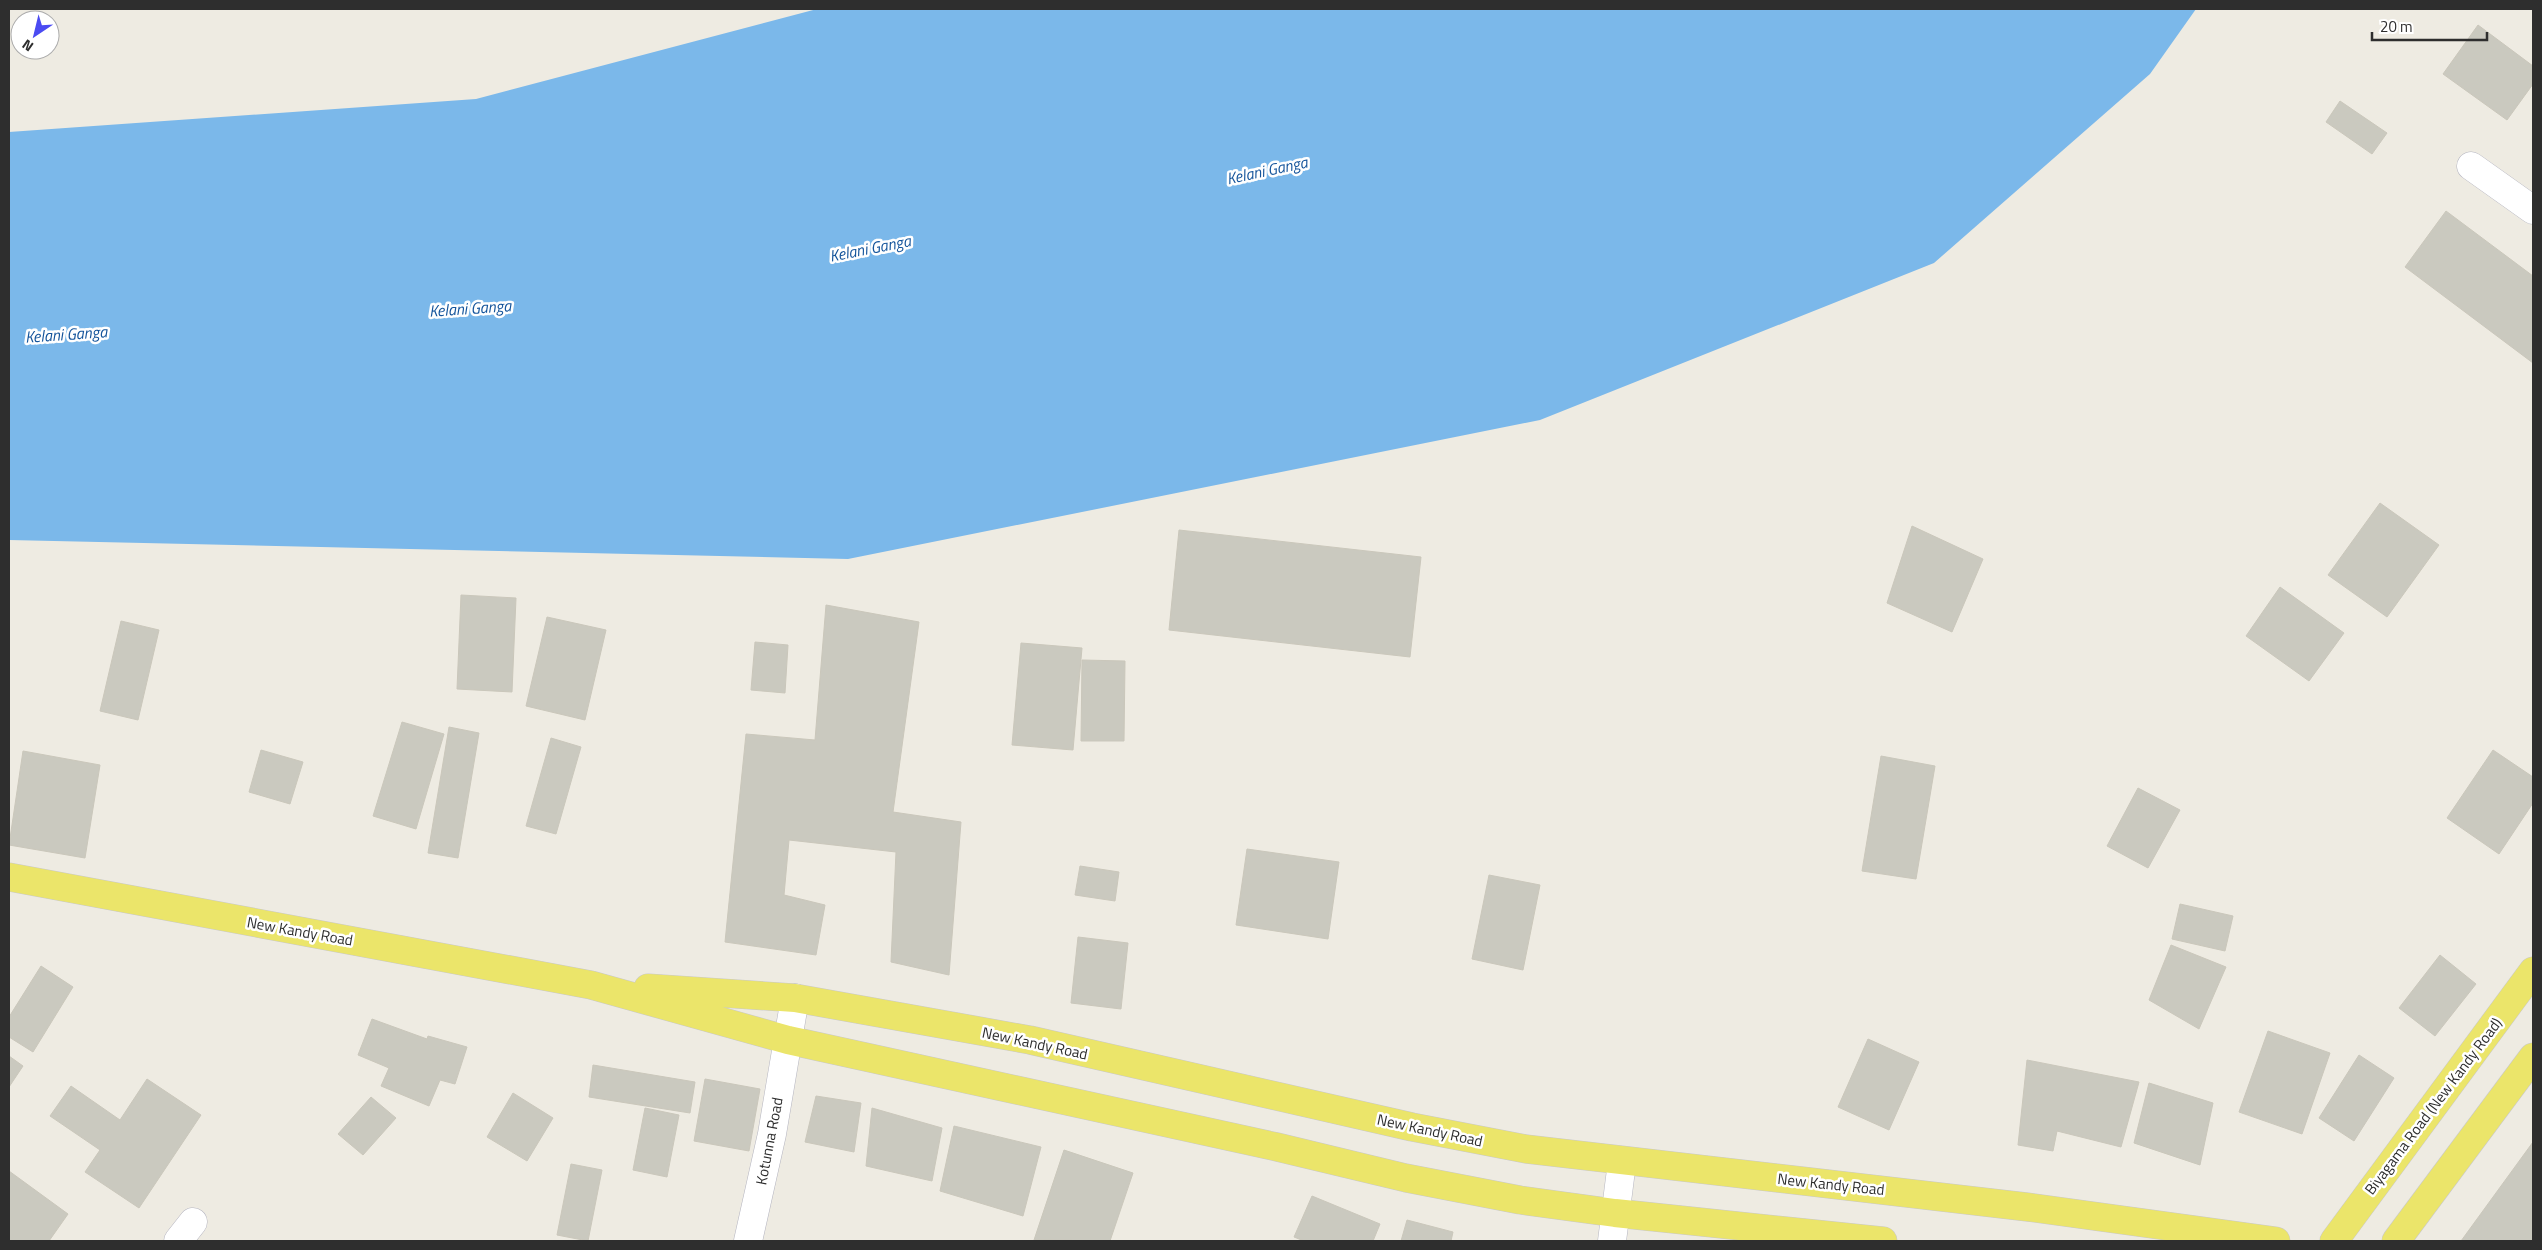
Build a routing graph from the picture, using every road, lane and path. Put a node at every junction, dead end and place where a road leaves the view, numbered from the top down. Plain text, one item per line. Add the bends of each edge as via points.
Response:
1 (2471, 166) dead end
2 (2533, 210) edge
3 (9, 877) edge
4 (2533, 971) edge
5 (592, 985) junction
6 (795, 998) junction
7 (788, 1040) junction
8 (2533, 1057) edge
9 (1622, 1162) junction
10 (1615, 1213) junction
11 (748, 1241) edge
12 (1612, 1241) edge
13 (1883, 1241) edge
14 (2276, 1241) edge
15 (2334, 1241) edge
16 (2396, 1241) edge

1 - 2 street
3 - 5 main road, New Kandy Road
4 - 15 main road, Biyagama Road (New Kandy Road)
5 - 6 main road, New Kandy Road
5 - 7 main road, New Kandy Road
6 - 7 street, Kotunna Road
6 - 9 main road, New Kandy Road via 1030,1040 1412,1127 1526,1149
7 - 10 main road, New Kandy Road via 1278,1146 1406,1178 1520,1200
7 - 11 street, Kotunna Road via 772,1134
8 - 16 main road
9 - 10 street
9 - 14 main road, New Kandy Road via 2017,1206
10 - 12 street
10 - 13 main road, New Kandy Road

